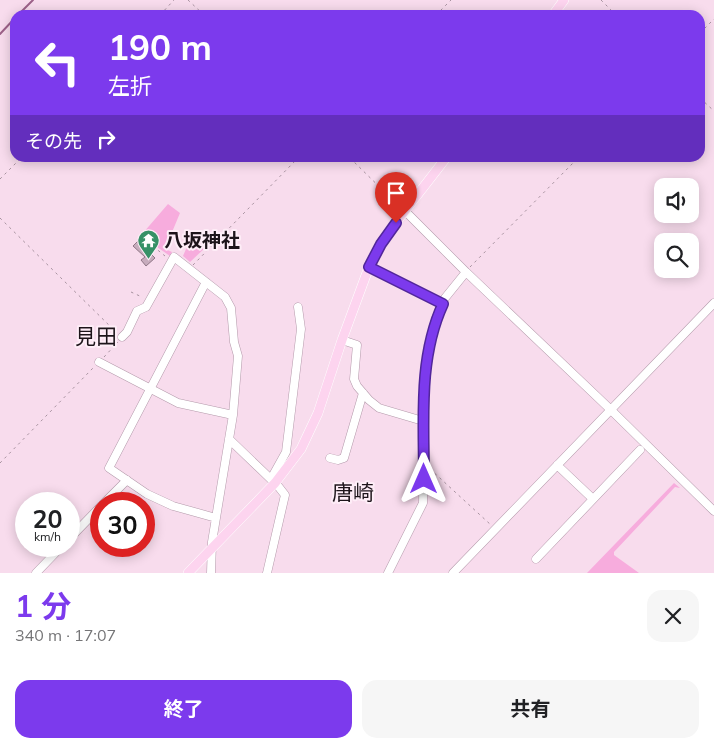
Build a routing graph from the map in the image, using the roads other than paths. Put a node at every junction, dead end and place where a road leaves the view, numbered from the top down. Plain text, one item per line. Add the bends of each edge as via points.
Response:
1 (443, 162) edge
2 (405, 211) junction
3 (369, 267) junction
4 (466, 272) junction
5 (206, 282) junction
6 (714, 303) edge
7 (443, 304) junction
8 (298, 307) dead end
9 (122, 338) road end
10 (342, 340) junction
11 (99, 362) road end
12 (151, 390) junction
13 (363, 393) junction
14 (611, 410) junction
15 (233, 415) junction
16 (423, 421) junction
17 (229, 439) junction
18 (640, 450) dead end
19 (330, 458) dead end
20 (557, 465) junction
21 (127, 480) junction
22 (273, 481) junction
23 (115, 492) edge
24 (593, 499) junction
25 (714, 511) edge
26 (90, 517) edge
27 (216, 518) junction
28 (80, 528) edge
29 (212, 549) junction
30 (51, 557) edge
31 (536, 559) dead end
32 (36, 573) edge
33 (188, 573) edge
34 (211, 573) edge
35 (266, 573) edge
36 (388, 573) edge
37 (453, 573) edge

1 - 2 main road
2 - 3 main road
2 - 4 street
3 - 7 street
3 - 10 main road
4 - 7 street
4 - 14 street
5 - 9 street via 174,257 150,301 137,311
5 - 12 street
5 - 15 street via 225,297 232,308 238,356
6 - 14 street
7 - 16 street via 436,318 424,372
8 - 22 street via 301,329 286,452
10 - 13 street via 357,345 354,379
10 - 22 main road via 313,427 301,449
11 - 12 street
12 - 15 street via 178,403
12 - 21 street via 110,468
13 - 16 street via 379,408
13 - 19 street via 344,458
14 - 20 street
14 - 25 street
15 - 17 street
16 - 36 street via 422,502
17 - 22 street
17 - 27 street
18 - 24 street
20 - 24 street
20 - 37 street
21 - 23 street
21 - 27 street via 173,506
22 - 29 main road
22 - 35 street via 283,491 284,500
24 - 31 street
26 - 28 street
27 - 29 street
29 - 33 main road
29 - 34 street
30 - 32 street

